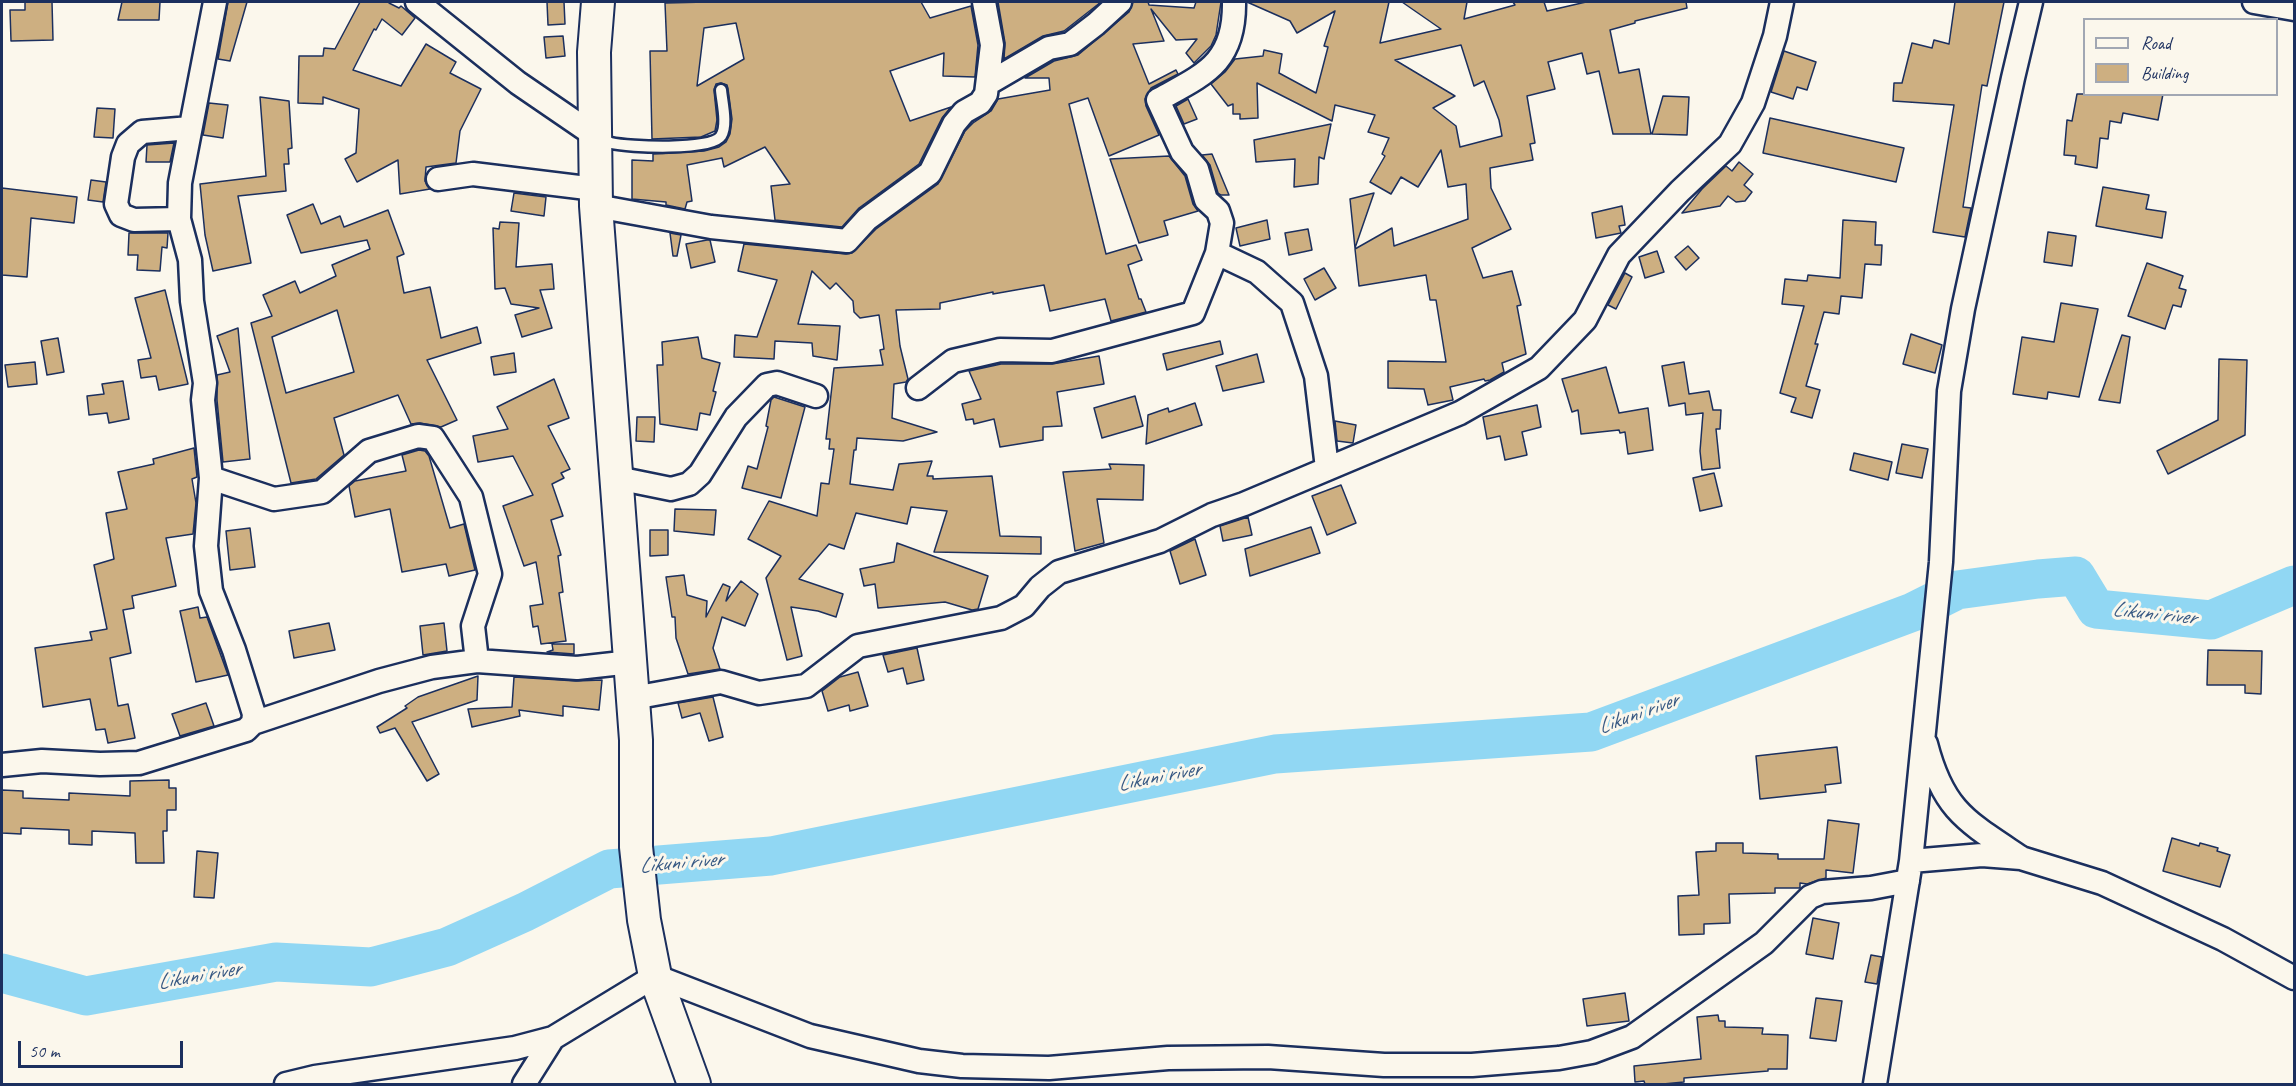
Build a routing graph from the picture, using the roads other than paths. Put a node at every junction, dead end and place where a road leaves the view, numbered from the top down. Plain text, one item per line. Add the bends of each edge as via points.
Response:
1 (215, 2) edge
2 (417, 2) edge
3 (598, 2) edge
4 (984, 2) edge
5 (1120, 2) edge
6 (1234, 2) edge
7 (1782, 2) edge
8 (2031, 2) edge
9 (2254, 2) edge
10 (2295, 9) edge
11 (989, 83) junction
12 (721, 90) dead end
13 (190, 128) junction
14 (594, 135) junction
15 (438, 179) dead end
16 (596, 197) junction
17 (179, 219) junction
18 (1217, 253) junction
19 (918, 388) dead end
20 (816, 396) dead end
21 (1327, 468) junction
22 (211, 478) junction
23 (617, 478) junction
24 (477, 661) junction
25 (631, 662) junction
26 (633, 698) junction
27 (254, 723) junction
28 (1922, 731) junction
29 (2, 765) edge
30 (2021, 858) junction
31 (1909, 871) junction
32 (655, 976) junction
33 (2295, 978) edge
34 (553, 1038) junction
35 (286, 1084) edge
36 (524, 1084) edge
37 (694, 1084) edge
38 (1875, 1084) edge

1 - 13 street
2 - 14 street via 518,83
3 - 14 street
4 - 11 street via 992,45
5 - 11 street via 1070,44 1049,48
6 - 18 street via 1235,22 1221,58 1204,73 1158,100 1182,152 1197,168 1206,200 1218,211 1222,223
7 - 21 street via 1753,103 1730,144 1619,255 1585,320 1539,368 1460,413
8 - 28 street via 1963,309 1949,391 1939,584
9 - 10 street
11 - 16 street via 980,103 964,112 954,124 930,173 867,219 847,241 711,227
12 - 14 lane via 723,128 721,137 715,141 685,146 631,146 608,143
13 - 17 street via 180,183
13 - 17 street via 142,132 128,144 116,204 121,215 134,220
14 - 16 street
15 - 16 street via 473,174
16 - 23 street
17 - 22 street via 189,260 205,383 203,399
18 - 19 street via 1193,313 1052,351 1000,350 953,361
18 - 21 street via 1257,272 1292,303 1316,376
20 - 23 street via 777,383 767,384 736,417 700,474 689,484 671,489
21 - 26 street via 1160,541 1059,572 1024,606 1001,618 858,646 806,686 759,693 721,682
22 - 24 street via 274,499 322,492 369,451 418,436 433,438 471,497 490,574 473,626
22 - 27 street via 206,546 211,591 234,650
23 - 25 street
24 - 25 street via 577,668
24 - 27 street via 432,667 379,681
25 - 26 street
26 - 32 street via 636,847
27 - 29 street via 246,730 139,763 42,761
28 - 30 street via 1931,764 1951,805 1975,827
28 - 31 street
30 - 31 street via 1982,855
30 - 33 street via 2102,883 2223,939
31 - 32 street via 1871,888 1822,892 1810,897 1764,943 1632,1037 1592,1052 1559,1058 1384,1065 1257,1057 1168,1058 1049,1068 962,1066 919,1061 810,1036
31 - 38 street
32 - 34 street
32 - 37 street
34 - 35 street via 515,1048
34 - 36 street

